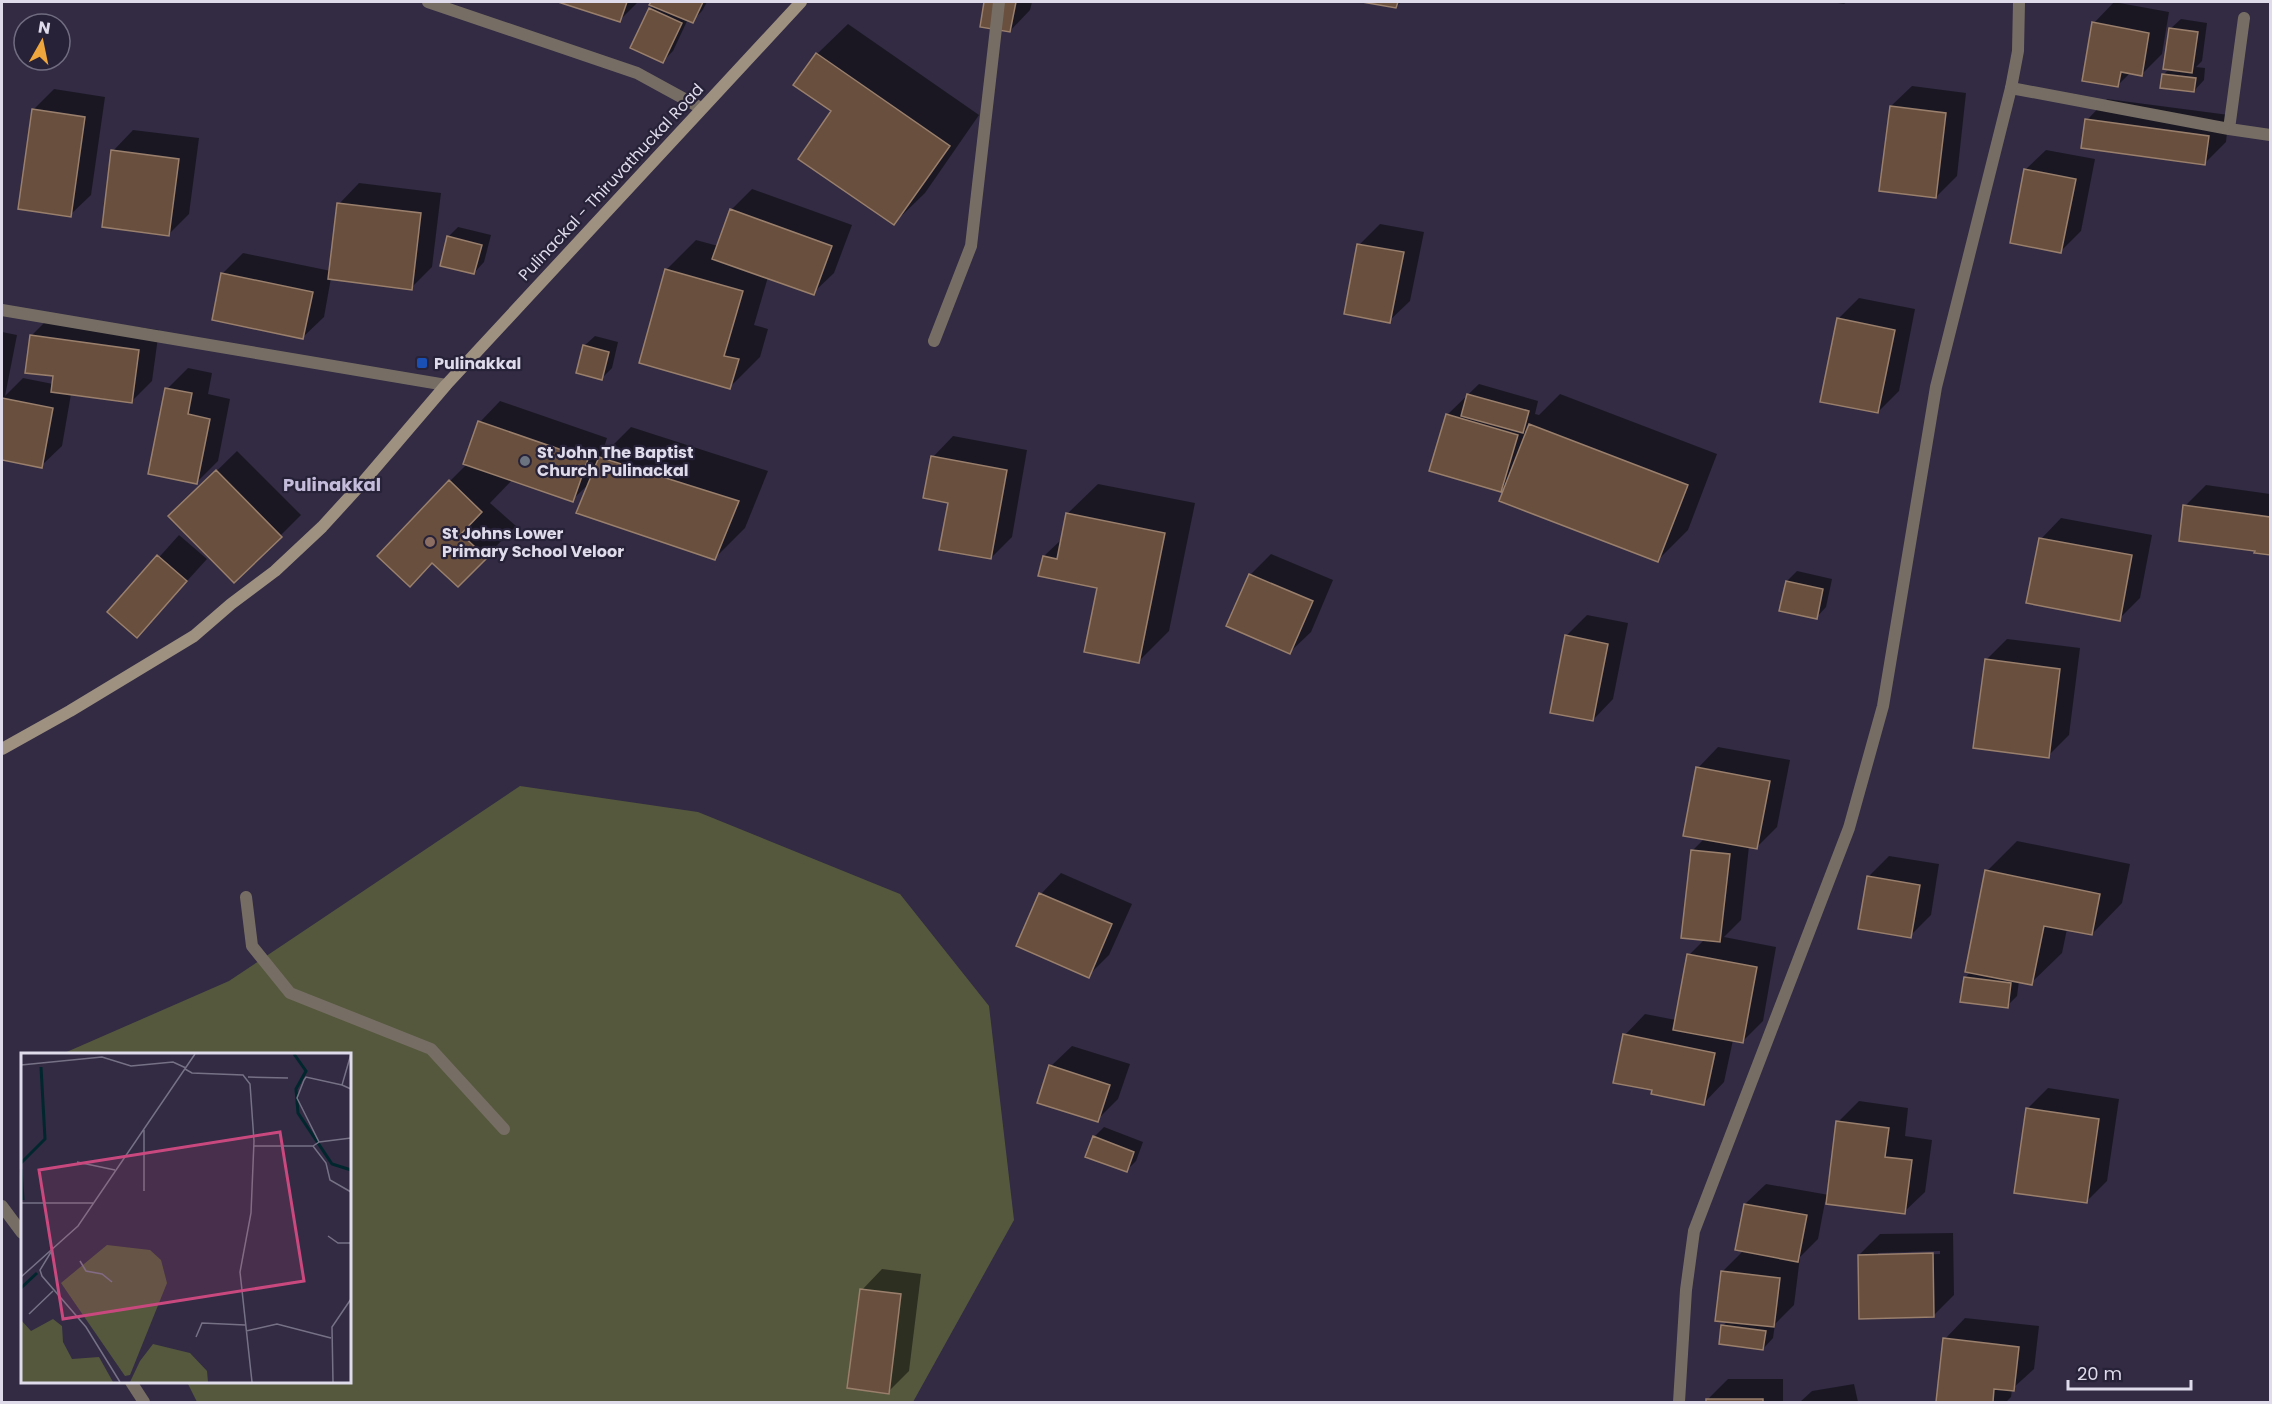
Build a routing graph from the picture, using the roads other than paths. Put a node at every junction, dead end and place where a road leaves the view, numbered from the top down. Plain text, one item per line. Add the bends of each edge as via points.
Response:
1 (429, 2) edge
2 (801, 2) edge
3 (998, 2) edge
4 (2019, 2) edge
5 (2244, 18) dead end
6 (2011, 88) junction
7 (701, 108) junction
8 (2229, 129) junction
9 (2271, 135) edge
10 (2, 310) edge
11 (934, 341) dead end
12 (446, 385) junction
13 (2, 749) edge
14 (246, 897) dead end
15 (504, 1130) dead end
16 (2, 1206) edge
17 (21, 1232) edge
18 (132, 1383) edge
19 (144, 1402) edge
20 (1679, 1402) edge

1 - 7 street via 637,73
2 - 7 main road, Pulinackal - Thiruvathuckal Road
3 - 11 street via 971,246
4 - 6 street via 2018,51
5 - 8 street
6 - 8 street
6 - 20 street via 1936,387 1882,706 1852,816 1694,1231
7 - 12 main road, Pulinackal - Thiruvathuckal Road
8 - 9 street
10 - 12 street
12 - 13 main road, Pulinackal - Thiruvathuckal Road via 329,519 275,571 194,636
14 - 15 street via 252,946 290,993 431,1049
16 - 17 street
18 - 19 street

